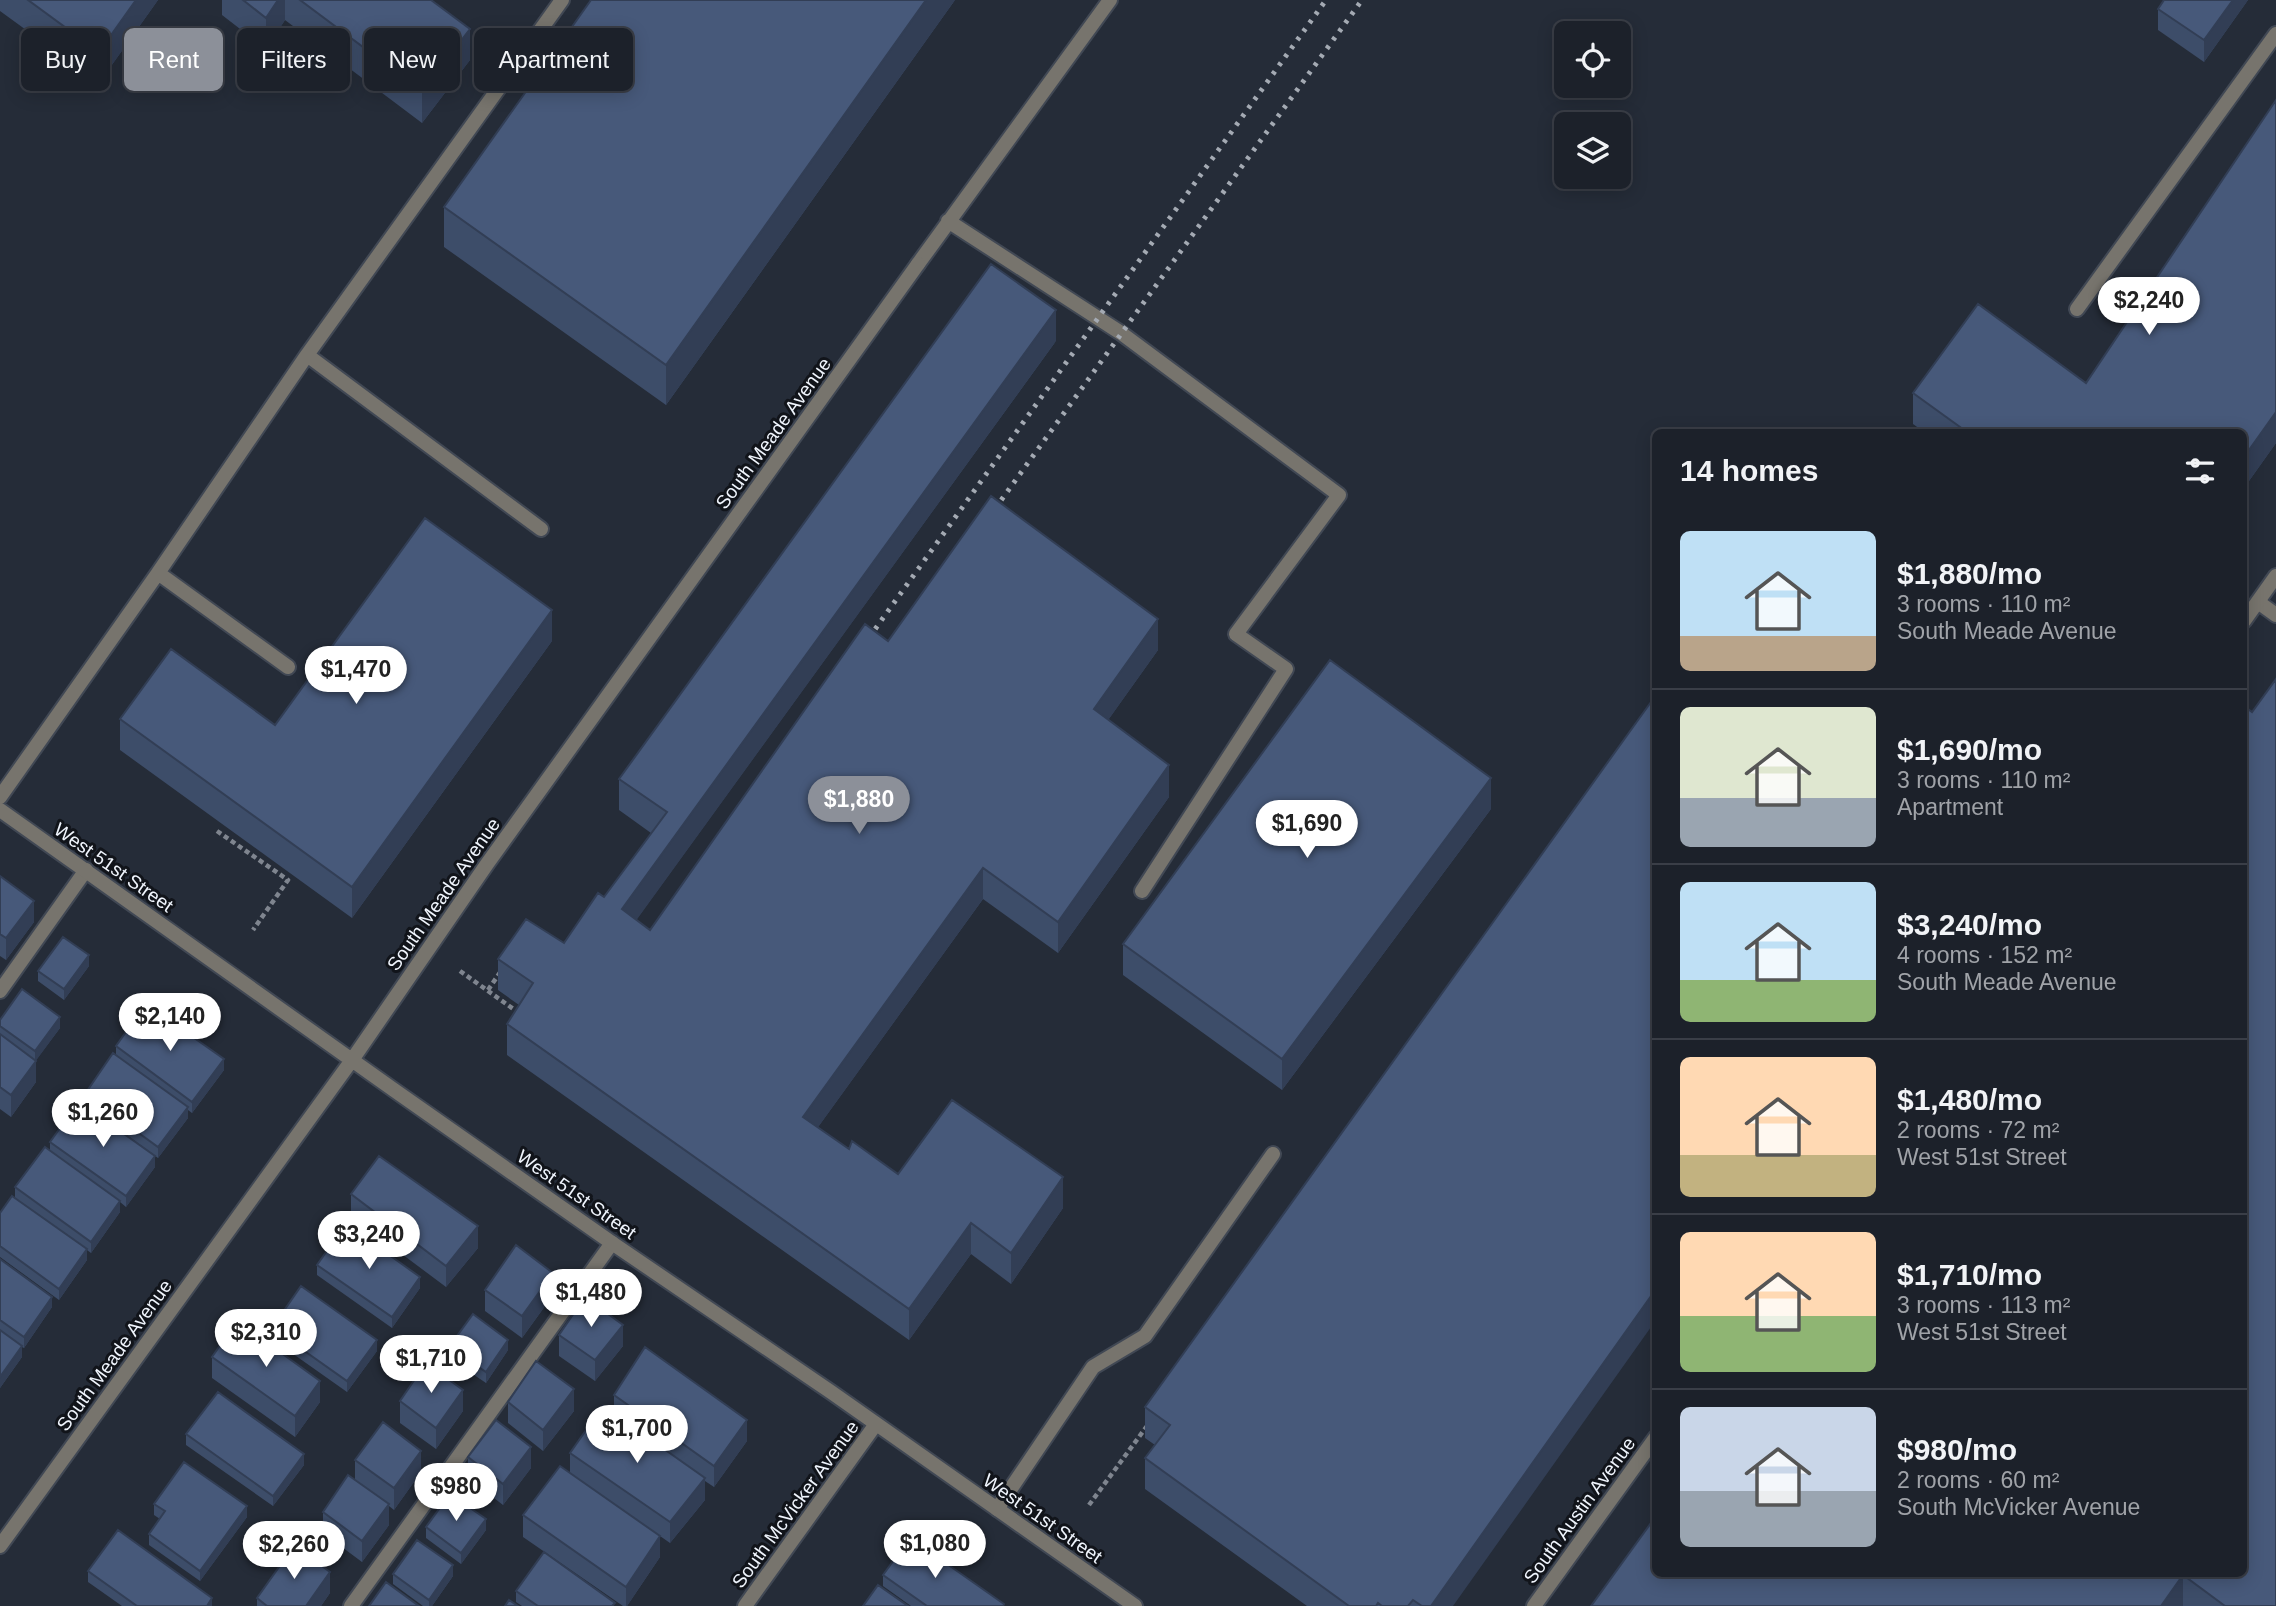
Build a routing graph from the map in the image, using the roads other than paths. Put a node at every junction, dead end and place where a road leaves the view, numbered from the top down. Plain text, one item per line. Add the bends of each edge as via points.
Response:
1 (562, 0) edge
2 (1110, 0) edge
3 (2276, 34) edge
4 (948, 221) junction
5 (2077, 309) dead end
6 (307, 355) junction
7 (541, 529) dead end
8 (158, 573) junction
9 (2276, 576) edge
10 (2258, 602) junction
11 (2276, 615) edge
12 (2247, 617) edge
13 (288, 667) dead end
14 (0, 797) edge
15 (0, 810) edge
16 (86, 870) junction
17 (1142, 891) dead end
18 (0, 991) edge
19 (352, 1060) junction
20 (1273, 1154) dead end
21 (612, 1243) junction
22 (876, 1424) junction
23 (1652, 1443) edge
24 (997, 1509) junction
25 (0, 1546) edge
26 (351, 1606) edge
27 (745, 1606) edge
28 (1135, 1606) edge
29 (1534, 1606) edge

1 - 6 street
2 - 4 street, South Meade Avenue
3 - 5 street
4 - 17 street via 1121,333 1339,495 1236,634 1286,669
4 - 19 street, South Meade Avenue via 486,864
6 - 7 street
6 - 8 street
8 - 13 street
8 - 14 street
9 - 10 street
10 - 11 street
10 - 12 street
15 - 16 street, West 51st Street
16 - 18 street
16 - 19 street, West 51st Street
19 - 21 street, West 51st Street
19 - 25 street, South Meade Avenue
20 - 24 street via 1144,1336 1093,1367
21 - 22 street, West 51st Street
21 - 26 street
22 - 24 street, West 51st Street
22 - 27 street, South McVicker Avenue
23 - 29 street, South Austin Avenue
24 - 28 street, West 51st Street

